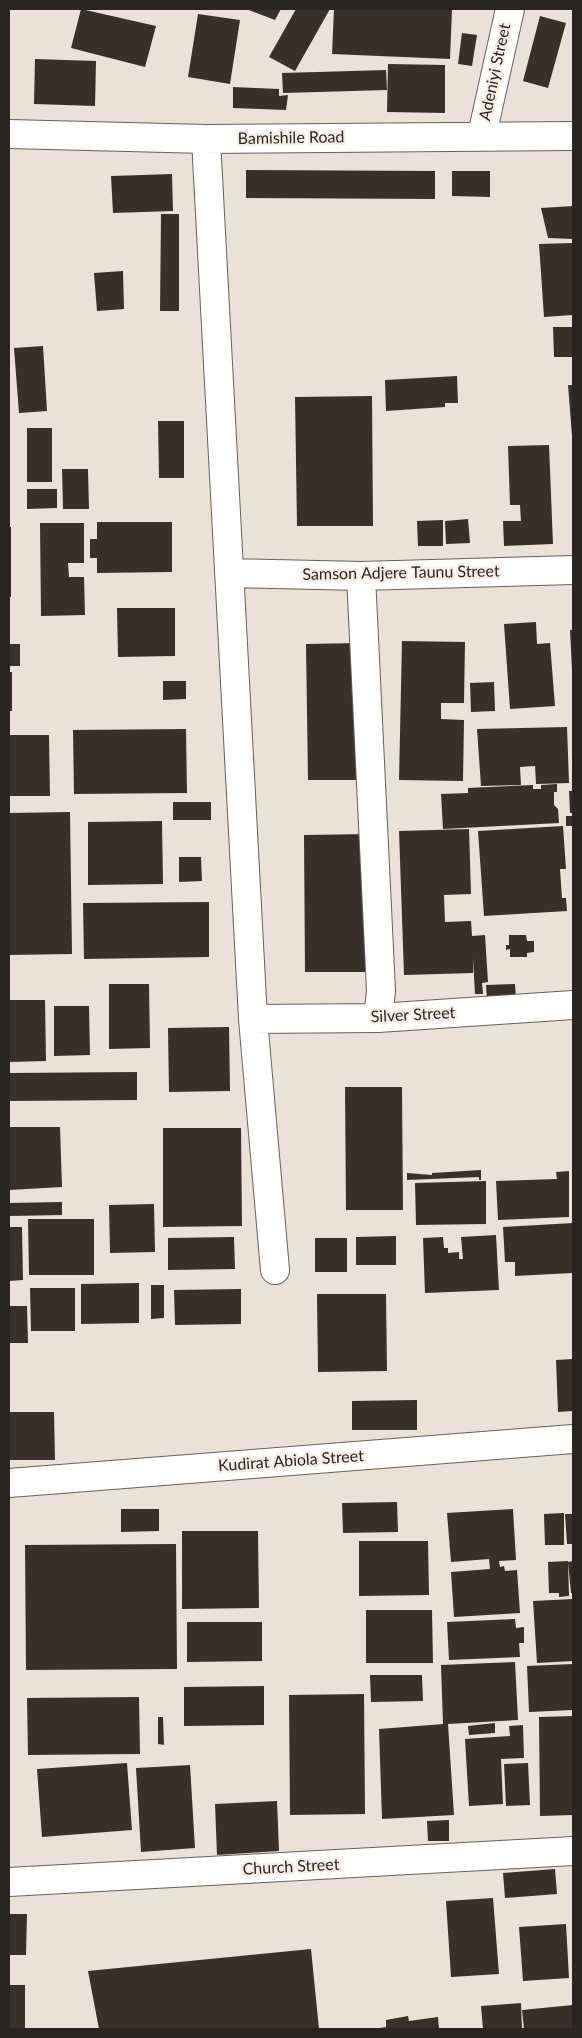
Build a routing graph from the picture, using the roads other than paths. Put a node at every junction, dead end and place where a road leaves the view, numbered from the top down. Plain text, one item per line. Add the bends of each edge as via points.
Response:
1 (510, 9) edge
2 (9, 134) edge
3 (482, 135) junction
4 (573, 136) edge
5 (206, 139) junction
6 (573, 570) edge
7 (229, 573) junction
8 (362, 576) junction
9 (573, 1005) edge
10 (378, 1018) junction
11 (253, 1020) junction
12 (275, 1270) dead end
13 (573, 1439) edge
14 (9, 1483) edge
15 (573, 1851) edge
16 (9, 1882) edge

1 - 3 street, Adeniyi Street
2 - 5 street, Bamishile Road
3 - 4 street, Bamishile Road
3 - 5 street, Bamishile Road
5 - 7 street
6 - 8 street, Samson Adjere Taunu Street
7 - 8 street, Samson Adjere Taunu Street
7 - 11 street
8 - 10 street via 381,991
9 - 10 street, Silver Street
10 - 11 street, Silver Street
11 - 12 street
13 - 14 street, Kudirat Abiola Street
15 - 16 street, Church Street

